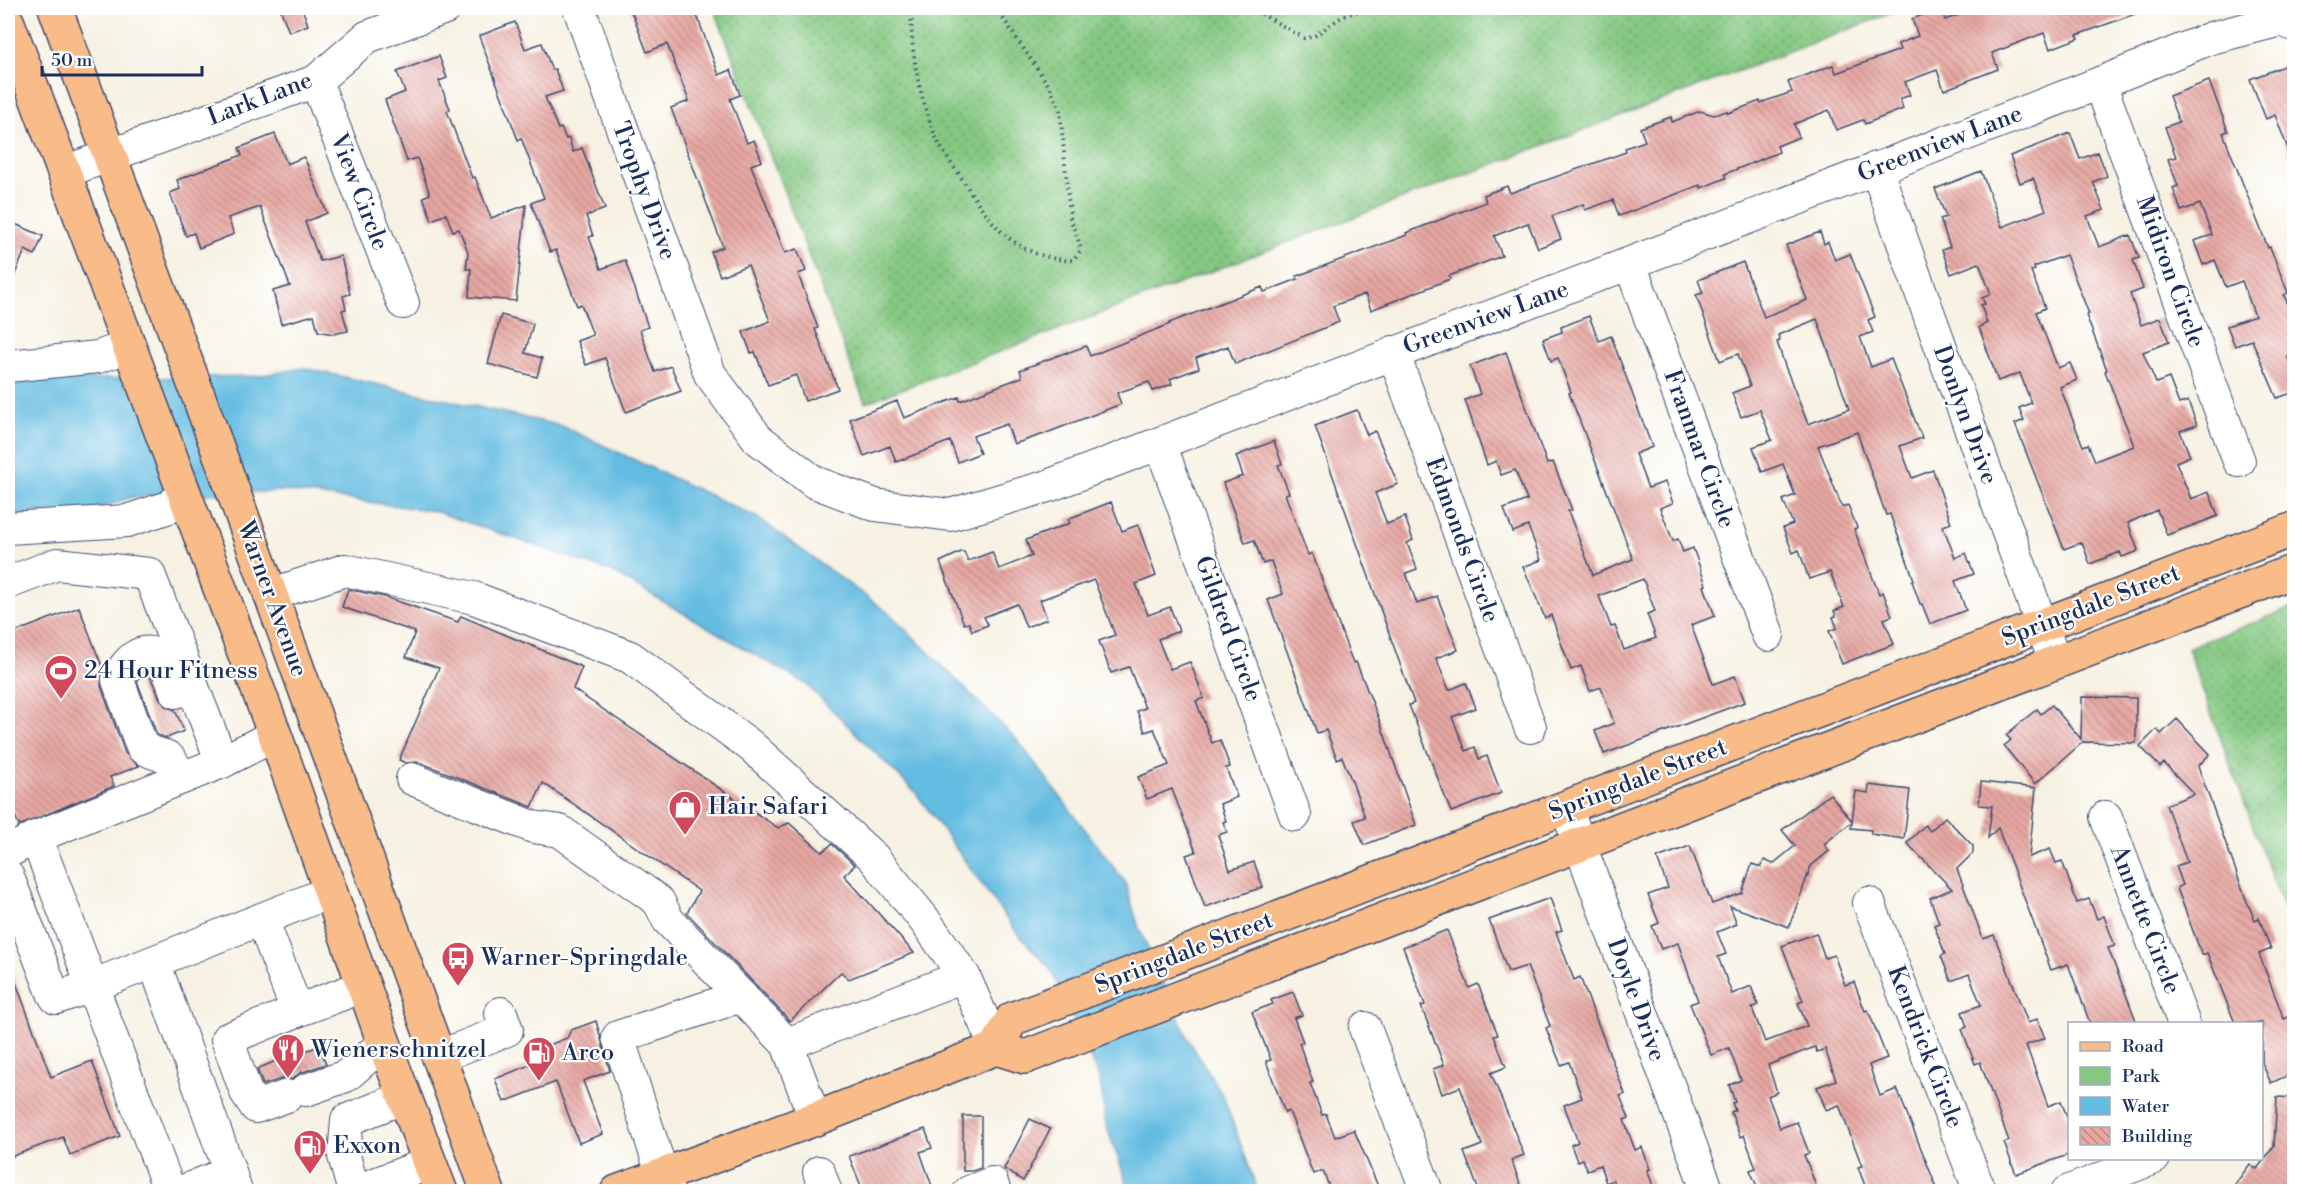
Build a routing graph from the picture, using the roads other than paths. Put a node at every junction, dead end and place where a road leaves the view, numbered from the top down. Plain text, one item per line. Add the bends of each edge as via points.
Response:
1 (55, 8) edge
2 (445, 8) edge
3 (579, 8) edge
4 (8, 23) edge
5 (2295, 25) edge
6 (316, 81) junction
7 (2100, 83) junction
8 (108, 155) junction
9 (1876, 168) junction
10 (64, 172) junction
11 (1630, 264) junction
12 (403, 303) dead end
13 (1393, 352) junction
14 (134, 358) junction
15 (8, 366) edge
16 (710, 374) joint
17 (1160, 443) junction
18 (2239, 461) dead end
19 (183, 495) junction
20 (8, 528) edge
21 (2295, 529) edge
22 (2295, 571) edge
23 (8, 583) edge
24 (268, 590) junction
25 (2041, 624) junction
26 (1768, 635) dead end
27 (2055, 662) junction
28 (317, 721) junction
29 (1530, 727) dead end
30 (274, 735) junction
31 (203, 770) junction
32 (412, 779) dead end
33 (1566, 807) junction
34 (1295, 815) dead end
35 (2106, 817) dead end
36 (36, 837) junction
37 (1580, 846) junction
38 (8, 852) edge
39 (8, 877) edge
40 (330, 892) junction
41 (1869, 903) dead end
42 (262, 919) junction
43 (154, 962) junction
44 (964, 976) junction
45 (92, 986) junction
46 (364, 986) junction
47 (741, 996) junction
48 (297, 1011) junction
49 (501, 1013) dead end
50 (2184, 1022) edge
51 (1365, 1028) dead end
52 (384, 1043) junction
53 (787, 1044) junction
54 (996, 1048) junction
55 (438, 1057) junction
56 (405, 1097) junction
57 (815, 1119) junction
58 (2149, 1160) edge
59 (436, 1177) edge
60 (233, 1182) edge
61 (665, 1183) edge
62 (170, 1191) edge
63 (181, 1191) edge
64 (488, 1191) edge
65 (617, 1191) edge
66 (969, 1191) edge
67 (995, 1191) edge
68 (1427, 1191) edge
69 (1708, 1191) edge
70 (1980, 1191) edge
71 (2067, 1191) edge

1 - 8 main road, Warner Avenue
2 - 6 street, Lark Lane via 367,37
3 - 16 street, Trophy Drive
4 - 10 main road, Warner Avenue
5 - 7 street, Greenview Lane via 2281,20 2211,38
6 - 8 street, Lark Lane
6 - 12 street, View Circle
7 - 9 street, Greenview Lane
7 - 18 street, Midiron Circle
8 - 10 street, Lark Lane
8 - 24 main road, Warner Avenue
9 - 11 street, Greenview Lane
9 - 25 street, Donlyn Drive
10 - 14 main road, Warner Avenue
11 - 13 street, Greenview Lane
11 - 26 street, Franmar Circle
13 - 17 street, Greenview Lane
13 - 29 street, Edmonds Circle
14 - 15 street via 98,357
14 - 19 main road, Warner Avenue
16 - 17 street, Greenview Lane via 758,439 814,482 875,506 950,515 1048,486
17 - 34 street, Gildred Circle
19 - 20 street via 169,507 127,520
19 - 24 main road via 218,534 236,578 252,590
19 - 30 main road, Warner Avenue
21 - 25 main road, Springdale Street
22 - 27 main road, Springdale Street
23 - 31 street via 57,564 149,574
24 - 28 main road, Warner Avenue
24 - 44 street via 345,570 474,598 630,657 751,746 873,857
25 - 27 street, Donlyn Drive
25 - 33 main road, Springdale Street
27 - 37 main road, Springdale Street
28 - 30 main road
28 - 55 main road, Warner Avenue
30 - 31 street
30 - 40 main road, Warner Avenue
31 - 36 street
32 - 47 street via 533,827 560,831 659,902 668,920
33 - 37 street, Doyle Drive
33 - 54 main road, Springdale Street via 1012,1019
35 - 50 street, Annette Circle
36 - 38 street
36 - 45 street
37 - 54 main road, Springdale Street via 1025,1058
37 - 69 street, Doyle Drive
39 - 45 street via 52,993 56,998
40 - 42 street
40 - 46 main road, Warner Avenue
41 - 70 street, Kendrick Circle
42 - 43 street
42 - 48 street
43 - 45 street
43 - 60 street
44 - 53 street
44 - 54 street
45 - 62 street
46 - 48 street
46 - 52 main road, Warner Avenue
47 - 53 street
47 - 61 street via 618,1037
48 - 52 street via 227,1039 246,1092 256,1107 346,1076
49 - 55 street via 507,1030
51 - 68 street
52 - 56 main road, Warner Avenue
53 - 57 street
54 - 57 main road
55 - 64 main road, Warner Avenue
56 - 59 main road, Warner Avenue
56 - 59 street via 347,1120 344,1156 354,1191
57 - 61 main road
58 - 71 street
60 - 63 street
61 - 65 main road
66 - 67 street via 992,1183

